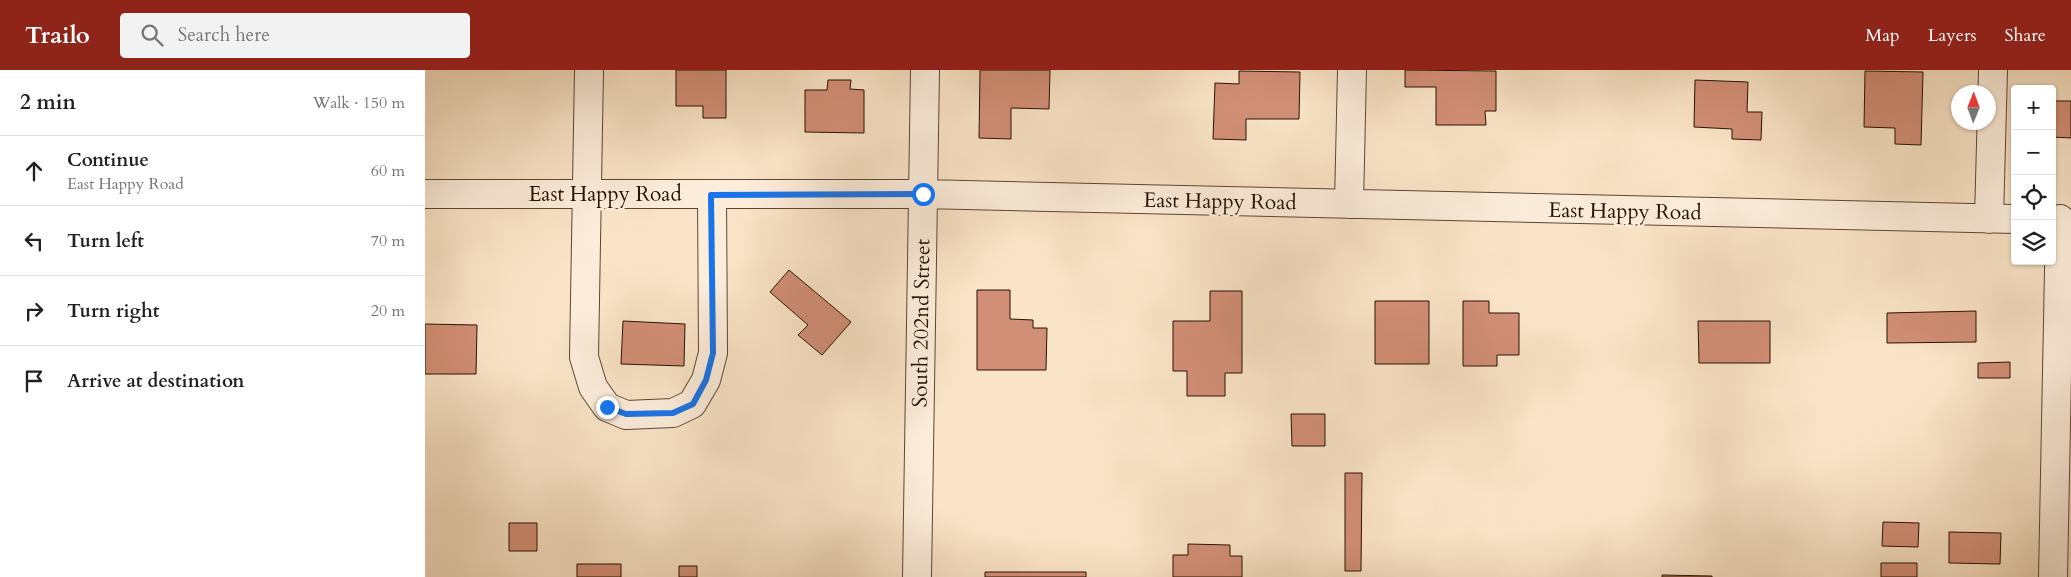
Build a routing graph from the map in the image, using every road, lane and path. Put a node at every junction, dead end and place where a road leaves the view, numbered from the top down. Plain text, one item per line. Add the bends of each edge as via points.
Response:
1 (589, 70) edge
2 (925, 70) edge
3 (1351, 70) edge
4 (1993, 70) edge
5 (425, 194) edge
6 (587, 194) junction
7 (923, 194) junction
8 (711, 195) junction
9 (1349, 204) junction
10 (2002, 219) edge
11 (2061, 219) edge
12 (917, 577) edge
13 (2053, 577) edge

1 - 6 street
2 - 7 street, South 202nd Street
3 - 9 street
4 - 10 street
5 - 6 street, East Happy Road
6 - 8 street, East Happy Road
6 - 8 street via 584,357 593,388 607,407 626,414 673,413 693,404 706,380 713,353
7 - 8 street, East Happy Road
7 - 9 street, East Happy Road
7 - 12 street, South 202nd Street
9 - 10 street, East Happy Road
11 - 13 street

